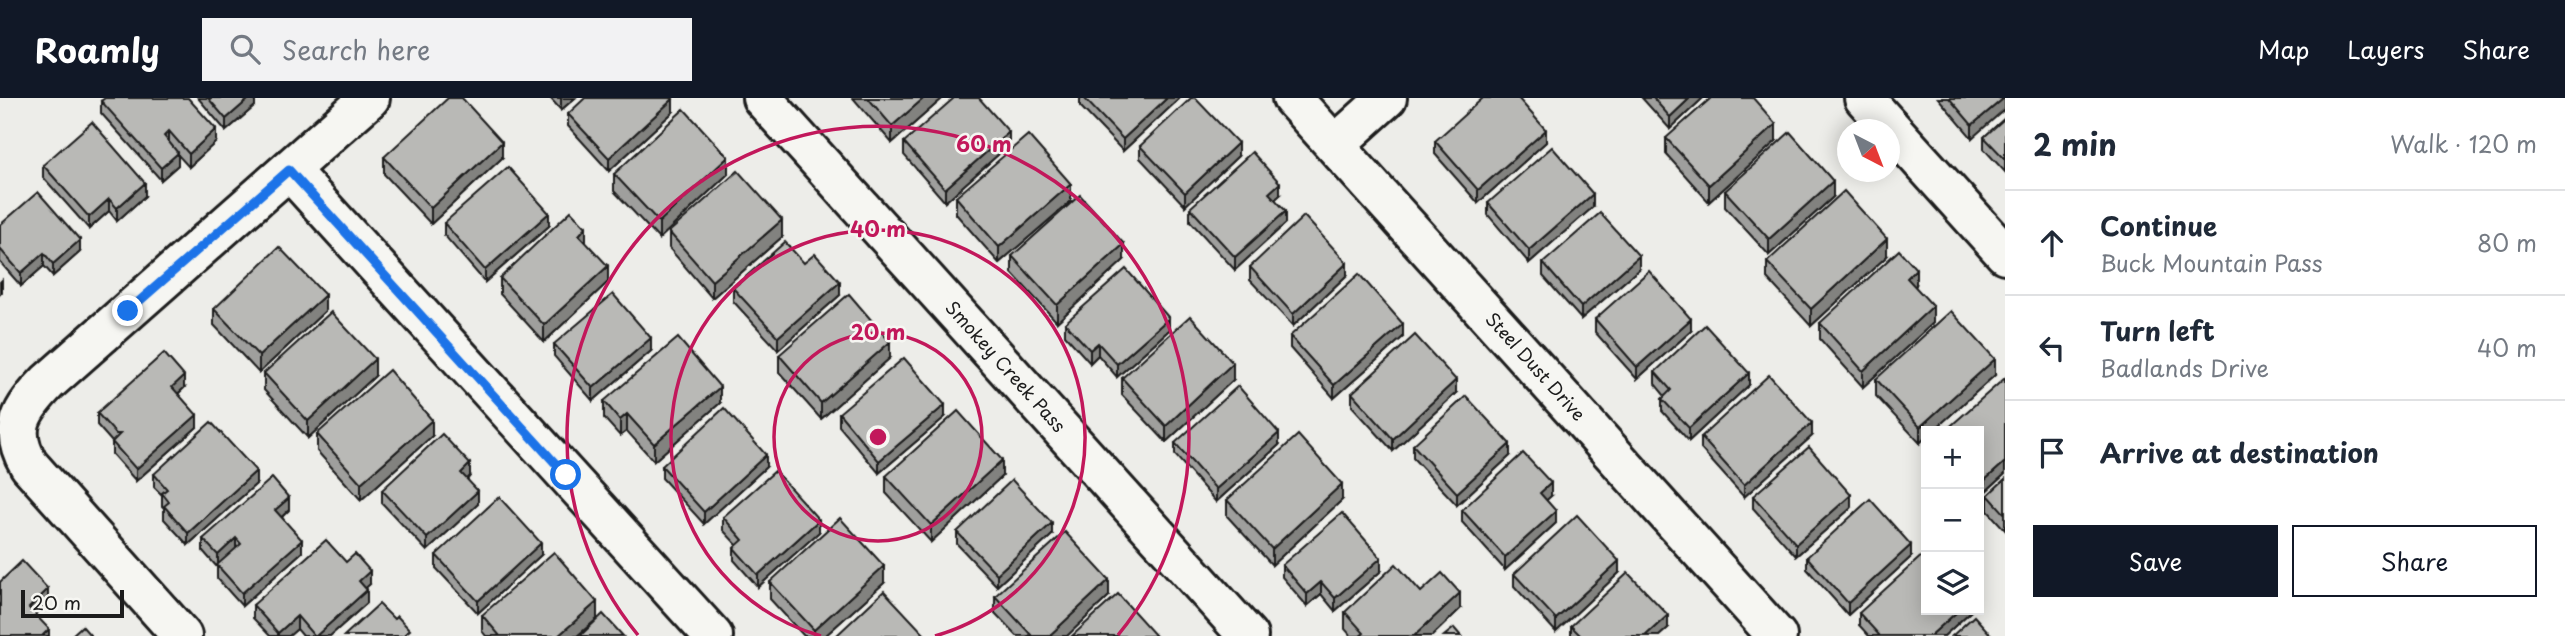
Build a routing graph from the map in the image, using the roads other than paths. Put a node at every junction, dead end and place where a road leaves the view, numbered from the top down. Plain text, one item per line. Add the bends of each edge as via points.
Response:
1 (370, 98) edge
2 (762, 98) edge
3 (1292, 98) edge
4 (1387, 98) edge
5 (1864, 98) edge
6 (1335, 145) junction
7 (289, 170) junction
8 (2005, 254) edge
9 (1770, 634) edge
10 (182, 636) edge
11 (713, 636) edge
12 (1248, 636) edge

1 - 7 street
2 - 12 street, Smokey Creek Pass
3 - 6 street, Steel Dust Drive
4 - 6 street
5 - 8 street
6 - 9 street, Steel Dust Drive
7 - 10 street via 48,382 30,401 17,430 19,448 29,465
7 - 11 street

